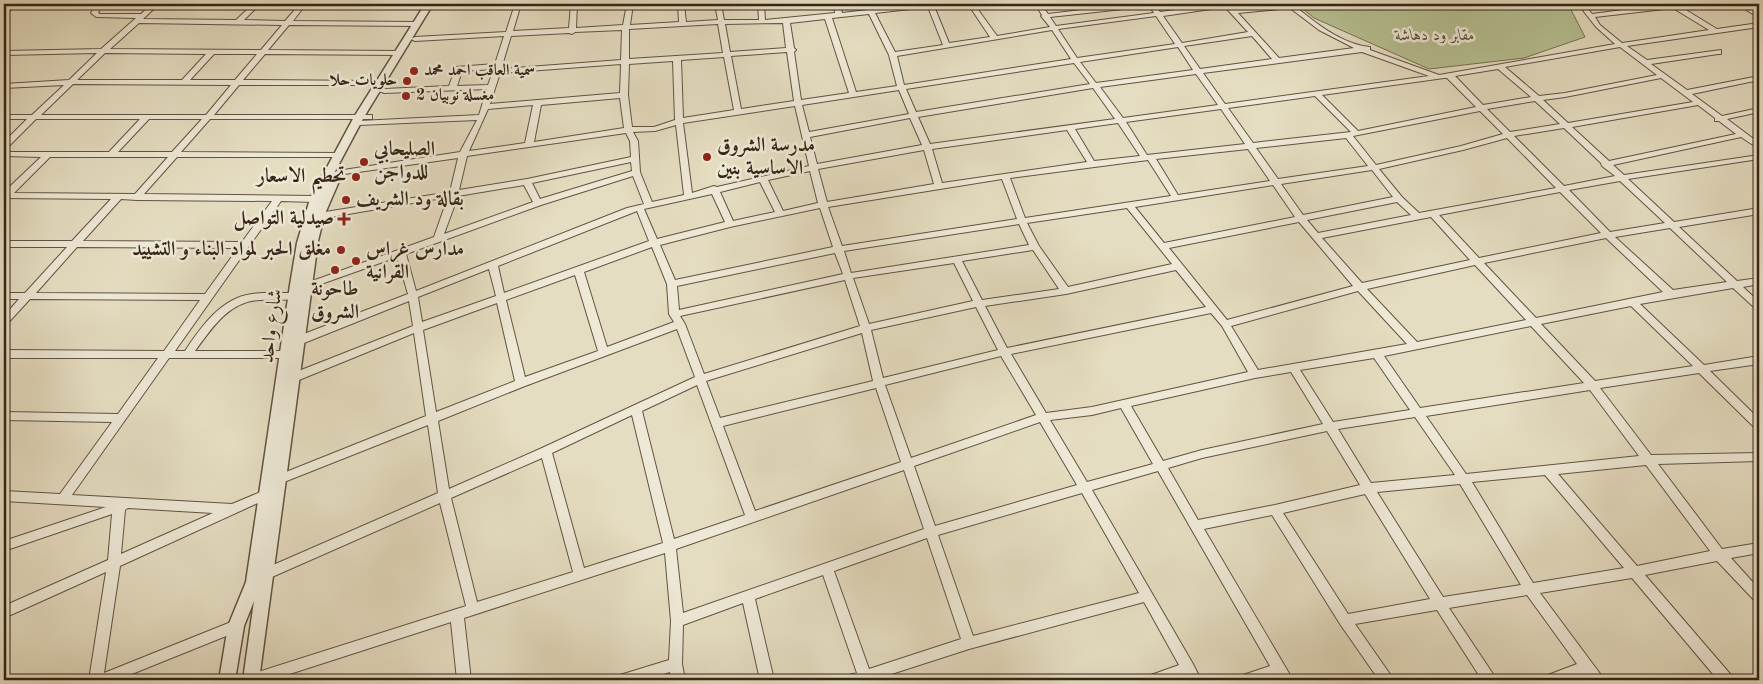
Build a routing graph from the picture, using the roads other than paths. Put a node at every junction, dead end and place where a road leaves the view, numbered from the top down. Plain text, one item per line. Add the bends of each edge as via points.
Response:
1 (15, 4) edge
2 (99, 4) edge
3 (156, 4) edge
4 (257, 4) edge
5 (303, 4) edge
6 (430, 4) edge
7 (437, 4) edge
8 (518, 4) edge
9 (574, 4) edge
10 (630, 4) edge
11 (681, 4) edge
12 (718, 4) edge
13 (761, 4) edge
14 (837, 4) edge
15 (932, 4) edge
16 (971, 4) edge
17 (1038, 4) edge
18 (1151, 4) edge
19 (1227, 4) edge
20 (1581, 4) edge
21 (1672, 4) edge
22 (1687, 4) edge
23 (1740, 4) edge
24 (1122, 5) edge
25 (1290, 5) edge
26 (881, 6) edge
27 (871, 11) junction
28 (1233, 11) junction
29 (4, 12) edge
30 (839, 14) junction
31 (1159, 14) junction
32 (1044, 16) junction
33 (1590, 16) junction
34 (1759, 16) edge
35 (828, 17) junction
36 (139, 18) junction
37 (1133, 18) junction
38 (239, 21) junction
39 (762, 21) junction
40 (786, 21) junction
41 (288, 22) junction
42 (720, 22) junction
43 (417, 24) junction
44 (683, 24) junction
45 (1759, 25) edge
46 (626, 28) junction
47 (1054, 28) junction
48 (1714, 30) junction
49 (572, 32) junction
50 (509, 34) junction
51 (1252, 34) junction
52 (994, 38) junction
53 (1182, 45) junction
54 (407, 46) junction
55 (1621, 46) junction
56 (947, 47) junction
57 (1366, 49) junction
58 (792, 50) junction
59 (102, 51) junction
60 (212, 52) junction
61 (263, 52) junction
62 (1718, 52) dead end
63 (4, 53) edge
64 (727, 54) junction
65 (893, 56) junction
66 (677, 58) junction
67 (1075, 60) junction
68 (1278, 61) junction
69 (626, 62) junction
70 (1644, 63) junction
71 (1500, 67) junction
72 (498, 69) junction
73 (1198, 71) junction
74 (1449, 76) junction
75 (1662, 76) junction
76 (1438, 77) junction
77 (1759, 78) edge
78 (71, 82) junction
79 (184, 82) junction
80 (238, 82) junction
81 (1095, 85) junction
82 (4, 86) edge
83 (382, 87) junction
84 (492, 87) junction
85 (901, 87) junction
86 (452, 88) junction
87 (1685, 93) junction
88 (853, 94) junction
89 (1317, 94) junction
90 (624, 95) junction
91 (1537, 98) junction
92 (798, 103) junction
93 (1699, 103) junction
94 (537, 104) junction
95 (1222, 106) junction
96 (486, 107) junction
97 (1481, 107) junction
98 (1759, 110) edge
99 (738, 113) junction
100 (914, 114) junction
101 (4, 117) edge
102 (34, 117) junction
103 (482, 117) junction
104 (147, 118) junction
105 (207, 118) junction
106 (1718, 118) junction
107 (362, 120) junction
108 (1121, 121) junction
109 (679, 122) junction
110 (1564, 124) junction
111 (1070, 128) junction
112 (628, 130) junction
113 (1352, 134) junction
114 (806, 135) junction
115 (1508, 135) junction
116 (1741, 135) junction
117 (529, 144) junction
118 (1250, 145) junction
119 (4, 146) edge
120 (927, 147) junction
121 (1759, 147) edge
122 (4, 154) edge
123 (48, 154) junction
124 (111, 154) junction
125 (174, 154) junction
126 (338, 155) junction
127 (463, 155) junction
128 (1759, 157) edge
129 (1148, 158) junction
130 (634, 159) junction
131 (1092, 164) junction
132 (1605, 164) junction
133 (815, 166) junction
134 (1376, 167) junction
135 (636, 172) junction
136 (337, 173) junction
137 (1006, 178) junction
138 (1620, 178) junction
139 (764, 179) junction
140 (527, 182) junction
141 (1275, 182) junction
142 (939, 186) junction
143 (714, 189) junction
144 (1564, 190) junction
145 (454, 194) junction
146 (5, 195) edge
147 (688, 196) junction
148 (1175, 196) junction
149 (118, 197) junction
150 (137, 197) junction
151 (278, 199) junction
152 (315, 199) junction
153 (1399, 199) junction
154 (538, 203) junction
155 (823, 205) junction
156 (1129, 205) junction
157 (644, 208) junction
158 (1759, 212) edge
159 (780, 214) junction
160 (1433, 214) junction
161 (319, 216) junction
162 (1418, 216) junction
163 (1021, 219) junction
164 (1302, 220) junction
165 (730, 224) junction
166 (1672, 226) junction
167 (1608, 235) junction
168 (1316, 236) junction
169 (438, 238) junction
170 (654, 243) junction
171 (5, 245) edge
172 (75, 245) junction
173 (246, 245) junction
174 (1164, 246) junction
175 (1035, 247) junction
176 (839, 249) junction
177 (401, 253) junction
178 (957, 260) junction
179 (1475, 262) junction
180 (493, 265) junction
181 (1179, 266) junction
182 (579, 270) junction
183 (850, 276) junction
184 (1759, 281) edge
185 (672, 284) junction
186 (1736, 285) junction
187 (1360, 287) junction
188 (301, 288) junction
189 (1066, 291) junction
190 (1671, 294) junction
191 (4, 296) edge
192 (27, 296) junction
193 (413, 296) junction
194 (208, 298) junction
195 (502, 298) junction
196 (981, 303) junction
197 (1634, 303) junction
198 (1759, 307) edge
199 (1213, 309) junction
200 (677, 319) junction
201 (1531, 321) junction
202 (4, 322) edge
203 (1225, 324) junction
204 (417, 328) junction
205 (866, 328) junction
206 (300, 340) junction
207 (1414, 345) junction
208 (603, 352) junction
209 (1004, 352) junction
210 (4, 354) edge
211 (168, 354) junction
212 (188, 354) junction
213 (1377, 354) junction
214 (287, 355) junction
215 (1759, 360) edge
216 (1294, 369) junction
217 (1702, 370) junction
218 (1255, 374) junction
219 (295, 377) junction
220 (701, 379) junction
221 (879, 382) junction
222 (521, 383) junction
223 (1591, 384) junction
224 (1124, 404) junction
225 (636, 408) junction
226 (1418, 411) junction
227 (4, 416) edge
228 (1043, 417) junction
229 (122, 418) junction
230 (433, 418) junction
231 (718, 423) junction
232 (1759, 425) edge
233 (1331, 426) junction
234 (546, 451) junction
235 (1759, 457) edge
236 (1650, 460) junction
237 (906, 463) junction
238 (1162, 465) junction
239 (1548, 470) junction
240 (1463, 478) junction
241 (280, 479) junction
242 (1086, 488) junction
243 (1370, 488) junction
244 (267, 494) junction
245 (444, 495) junction
246 (4, 496) edge
247 (64, 499) junction
248 (125, 505) junction
249 (233, 509) junction
250 (1275, 510) junction
251 (752, 518) junction
252 (1197, 525) junction
253 (931, 532) junction
254 (4, 546) edge
255 (670, 546) junction
256 (1759, 548) edge
257 (1719, 554) junction
258 (114, 562) junction
259 (827, 568) junction
260 (1633, 572) junction
261 (268, 573) junction
262 (580, 576) junction
263 (1529, 588) junction
264 (748, 596) junction
265 (1147, 596) junction
266 (1759, 597) edge
267 (1438, 603) junction
268 (472, 609) junction
269 (4, 612) edge
270 (457, 615) junction
271 (677, 620) junction
272 (1345, 620) junction
273 (236, 626) junction
274 (969, 643) junction
275 (676, 664) junction
276 (1586, 667) junction
277 (1188, 668) junction
278 (1283, 674) edge
279 (862, 679) edge
280 (96, 680) edge
281 (102, 680) edge
282 (227, 680) edge
283 (251, 680) edge
284 (464, 680) edge
285 (625, 680) edge
286 (678, 680) edge
287 (767, 680) edge
288 (1156, 680) edge
289 (1194, 680) edge
290 (1248, 680) edge
291 (1387, 680) edge
292 (1490, 680) edge
293 (1553, 680) edge
294 (1596, 680) edge
295 (1726, 680) edge

1 - 29 street
2 - 36 street via 94,13 98,16
3 - 36 street
4 - 38 street
5 - 41 street
6 - 43 street, شارع واحد
7 - 54 street, شارع واحد
8 - 50 street
9 - 49 street
10 - 46 street
11 - 44 street
12 - 42 street
13 - 39 street
14 - 30 street
15 - 26 street
15 - 56 street
16 - 52 street
17 - 32 street
18 - 31 street
19 - 28 street
19 - 31 street
20 - 33 street
21 - 22 street
21 - 33 street
21 - 48 street
23 - 34 street
24 - 32 street
24 - 37 street
25 - 28 street
25 - 57 street via 1304,18 1346,43
26 - 27 street
27 - 30 street
27 - 65 street
28 - 51 street
30 - 35 street
31 - 37 street
31 - 53 street
32 - 47 street
33 - 55 street
35 - 40 street
35 - 88 street
36 - 38 street
36 - 59 street
37 - 47 street
38 - 41 street
39 - 40 street
39 - 42 street
40 - 58 street
41 - 43 street
41 - 61 street
42 - 44 street
42 - 64 street
43 - 54 street, شارع واحد
44 - 46 street
45 - 48 street
46 - 49 street
46 - 69 street
47 - 52 street
47 - 67 street
48 - 55 street
49 - 50 street
50 - 54 street
50 - 72 street
51 - 53 street
51 - 68 street
52 - 56 street
53 - 67 street
53 - 73 street
54 - 61 street
54 - 83 street, شارع واحد
55 - 70 street
55 - 71 street
56 - 65 street
57 - 68 street
57 - 76 street
58 - 64 street
58 - 92 street
59 - 60 street
59 - 63 street
59 - 78 street
60 - 61 street
60 - 79 street
61 - 80 street
62 - 70 street
64 - 66 street
64 - 99 street
65 - 85 street
66 - 69 street
66 - 109 street
67 - 81 street
67 - 85 street
68 - 73 street
69 - 72 street
69 - 90 street
70 - 75 street
71 - 74 street
71 - 91 street
72 - 84 street
72 - 86 street via 459,69
73 - 81 street
73 - 95 street
74 - 76 street
74 - 97 street
75 - 87 street
75 - 91 street
76 - 89 street
77 - 87 street
78 - 79 street
78 - 82 street
78 - 102 street
79 - 80 street
80 - 83 street
80 - 105 street
81 - 100 street
81 - 108 street
83 - 86 street
83 - 107 street, شارع واحد
84 - 86 street
84 - 96 street
85 - 88 street
85 - 100 street
87 - 93 street
88 - 92 street
89 - 95 street
89 - 113 street
90 - 94 street
90 - 112 street
91 - 97 street
91 - 110 street
92 - 99 street
92 - 114 street
93 - 106 street
93 - 110 street
94 - 96 street
94 - 117 street
95 - 108 street
95 - 118 street
96 - 103 street
97 - 113 street
97 - 115 street
98 - 106 street
99 - 109 street
100 - 114 street
100 - 120 street
101 - 102 street
102 - 104 street
102 - 119 street
103 - 107 street
103 - 127 street
104 - 105 street
104 - 124 street
105 - 107 street
105 - 125 street
106 - 116 street
107 - 126 street, شارع واحد
107 - 136 street, شارع واحد
108 - 111 street
108 - 129 street
109 - 112 street via 655,129
109 - 147 street
110 - 115 street
110 - 132 street
111 - 120 street
111 - 131 street
112 - 117 street
112 - 130 street via 634,141
113 - 118 street
113 - 134 street
114 - 133 street
115 - 134 street
115 - 144 street
116 - 121 street
116 - 132 street
117 - 127 street
118 - 129 street
118 - 141 street
120 - 133 street
120 - 142 street
122 - 123 street
123 - 124 street
123 - 146 street
124 - 125 street
125 - 126 street
125 - 150 street
126 - 152 street, شارع واحد
127 - 136 street
127 - 145 street
128 - 138 street
129 - 131 street
129 - 148 street
130 - 135 street
130 - 140 street
131 - 137 street
132 - 138 street
133 - 139 street
133 - 155 street
134 - 141 street
134 - 153 street
135 - 154 street
135 - 157 street
136 - 161 street, شارع واحد
137 - 142 street
137 - 163 street
138 - 144 street
138 - 166 street
139 - 143 street
139 - 159 street
140 - 145 street
140 - 154 street
141 - 148 street
141 - 164 street
142 - 155 street
143 - 147 street
143 - 165 street
144 - 160 street
144 - 167 street
145 - 161 street
145 - 169 street
146 - 149 street
147 - 157 street
148 - 156 street
149 - 150 street
149 - 172 street
150 - 151 street
151 - 152 street
151 - 173 street
152 - 188 street, شارع واحد via 303,243
153 - 162 street
153 - 164 street
154 - 169 street
155 - 159 street
155 - 176 street
156 - 163 street
156 - 174 street
157 - 170 street
157 - 180 street via 630,210
158 - 166 street
159 - 165 street
160 - 162 street
160 - 179 street
161 - 188 street, شارع واحد
162 - 168 street
163 - 175 street
163 - 176 street
164 - 168 street
164 - 174 street
165 - 170 street
166 - 167 street
166 - 186 street
167 - 179 street
167 - 190 street
168 - 187 street
169 - 177 street
170 - 182 street
170 - 185 street
171 - 172 street
172 - 173 street
172 - 192 street
173 - 194 street
174 - 181 street
175 - 178 street
175 - 189 street
176 - 183 street
176 - 185 street
177 - 188 street
177 - 193 street
178 - 183 street
178 - 196 street
179 - 187 street
179 - 201 street
180 - 193 street
180 - 195 street
181 - 189 street
181 - 199 street
182 - 195 street
182 - 208 street
183 - 200 street
183 - 205 street
184 - 186 street
185 - 200 street
186 - 190 street
186 - 198 street
187 - 203 street
187 - 207 street
188 - 206 street, شارع واحد
188 - 212 street via 235,302 205,330
188 - 214 street, شارع واحد
189 - 196 street
190 - 197 street
191 - 192 street
192 - 194 street
192 - 202 street
193 - 204 street
193 - 206 street
194 - 211 street
195 - 204 street
195 - 222 street
196 - 205 street
196 - 209 street
197 - 201 street
197 - 217 street
199 - 203 street
199 - 209 street
200 - 208 street
200 - 220 street
201 - 207 street
201 - 223 street
203 - 218 street
204 - 219 street
204 - 230 street
205 - 220 street
205 - 221 street
206 - 219 street, شارع واحد
207 - 213 street
208 - 222 street
209 - 221 street
209 - 228 street
210 - 211 street
211 - 212 street
211 - 229 street
212 - 214 street
213 - 216 street
213 - 226 street
214 - 244 street, شارع واحد
215 - 217 street
216 - 218 street
216 - 233 street
217 - 223 street
217 - 232 street
218 - 224 street
219 - 241 street, شارع واحد
220 - 225 street
220 - 231 street
221 - 231 street
221 - 237 street
222 - 230 street
223 - 226 street
223 - 236 street
224 - 228 street
224 - 238 street
225 - 234 street
225 - 255 street
226 - 233 street
226 - 240 street
227 - 229 street
228 - 237 street
228 - 242 street
229 - 247 street
230 - 241 street
230 - 245 street
231 - 251 street
233 - 238 street
233 - 243 street
234 - 245 street
234 - 262 street
235 - 236 street
236 - 239 street
236 - 257 street
237 - 251 street
237 - 253 street
238 - 242 street
238 - 252 street
239 - 240 street
239 - 260 street
240 - 243 street
240 - 263 street
241 - 244 street
241 - 261 street, شارع واحد
242 - 253 street
242 - 265 street
243 - 250 street
243 - 267 street
244 - 249 street
244 - 273 street, شارع واحد via 254,582
245 - 261 street
245 - 268 street
246 - 247 street
247 - 248 street
248 - 249 street
248 - 254 street
248 - 258 street
249 - 258 street
250 - 252 street
250 - 272 street
251 - 255 street
252 - 278 street
253 - 259 street
253 - 274 street
255 - 262 street
255 - 271 street
256 - 257 street
257 - 260 street
257 - 266 street
258 - 269 street
258 - 280 street
259 - 264 street
259 - 279 street
260 - 263 street
260 - 295 street
261 - 283 street, شارع واحد
262 - 268 street
263 - 267 street
263 - 276 street
264 - 271 street
264 - 287 street
265 - 274 street
265 - 277 street
267 - 272 street
267 - 292 street
268 - 270 street
270 - 283 street
270 - 284 street
271 - 275 street
272 - 291 street
273 - 281 street
273 - 282 street, شارع واحد
274 - 279 street
275 - 285 street
275 - 286 street
276 - 293 street
276 - 294 street
277 - 288 street
277 - 289 street
278 - 290 street

